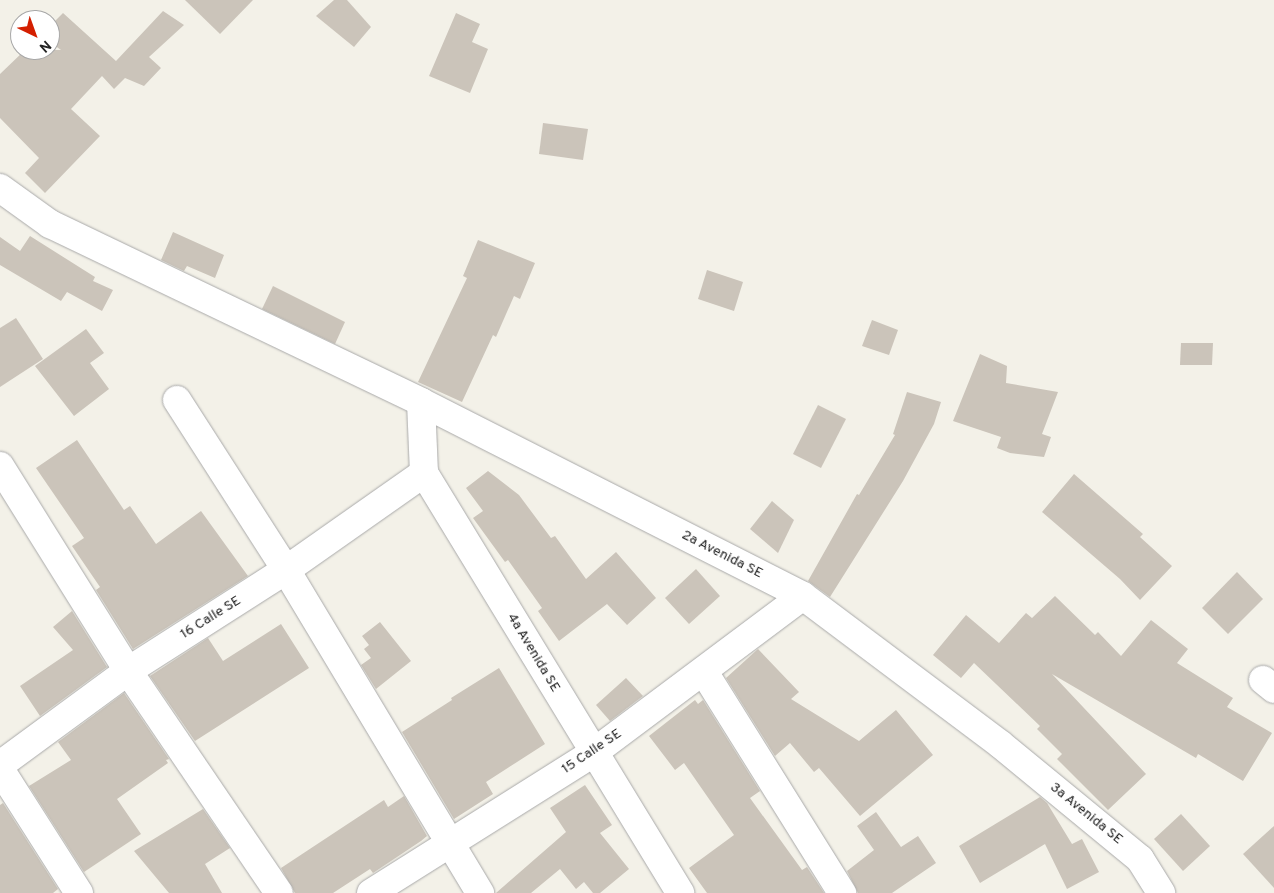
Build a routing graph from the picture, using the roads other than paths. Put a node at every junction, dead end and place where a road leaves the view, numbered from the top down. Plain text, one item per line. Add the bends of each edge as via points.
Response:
1 (0, 188) edge
2 (177, 400) dead end
3 (421, 402) junction
4 (0, 466) edge
5 (424, 473) junction
6 (286, 570) junction
7 (803, 596) junction
8 (128, 671) junction
9 (704, 672) junction
10 (1000, 744) joint
11 (593, 753) junction
12 (0, 765) edge
13 (0, 770) edge
14 (449, 844) junction
15 (79, 893) edge
16 (279, 893) edge
17 (371, 893) edge
18 (480, 893) edge
19 (680, 893) edge
20 (842, 893) edge
21 (1161, 893) edge

1 - 3 street, 2a Avenida SE via 50,224
2 - 6 street
3 - 5 street, 4a Avenida SE
3 - 7 street, 2a Avenida SE
4 - 8 street
5 - 6 street, 16 Calle SE
5 - 11 street, 4a Avenida SE
6 - 8 street, 16 Calle SE
6 - 14 street
7 - 9 street, 15 Calle SE
7 - 10 street, 2a Avenida SE
8 - 12 street, 16 Calle SE
8 - 16 street
9 - 11 street, 15 Calle SE
9 - 20 street
10 - 21 street, 3a Avenida SE via 1140,859
11 - 14 street, 15 Calle SE
11 - 19 street, 4a Avenida SE
13 - 15 street
14 - 17 street, 15 Calle SE
14 - 18 street

